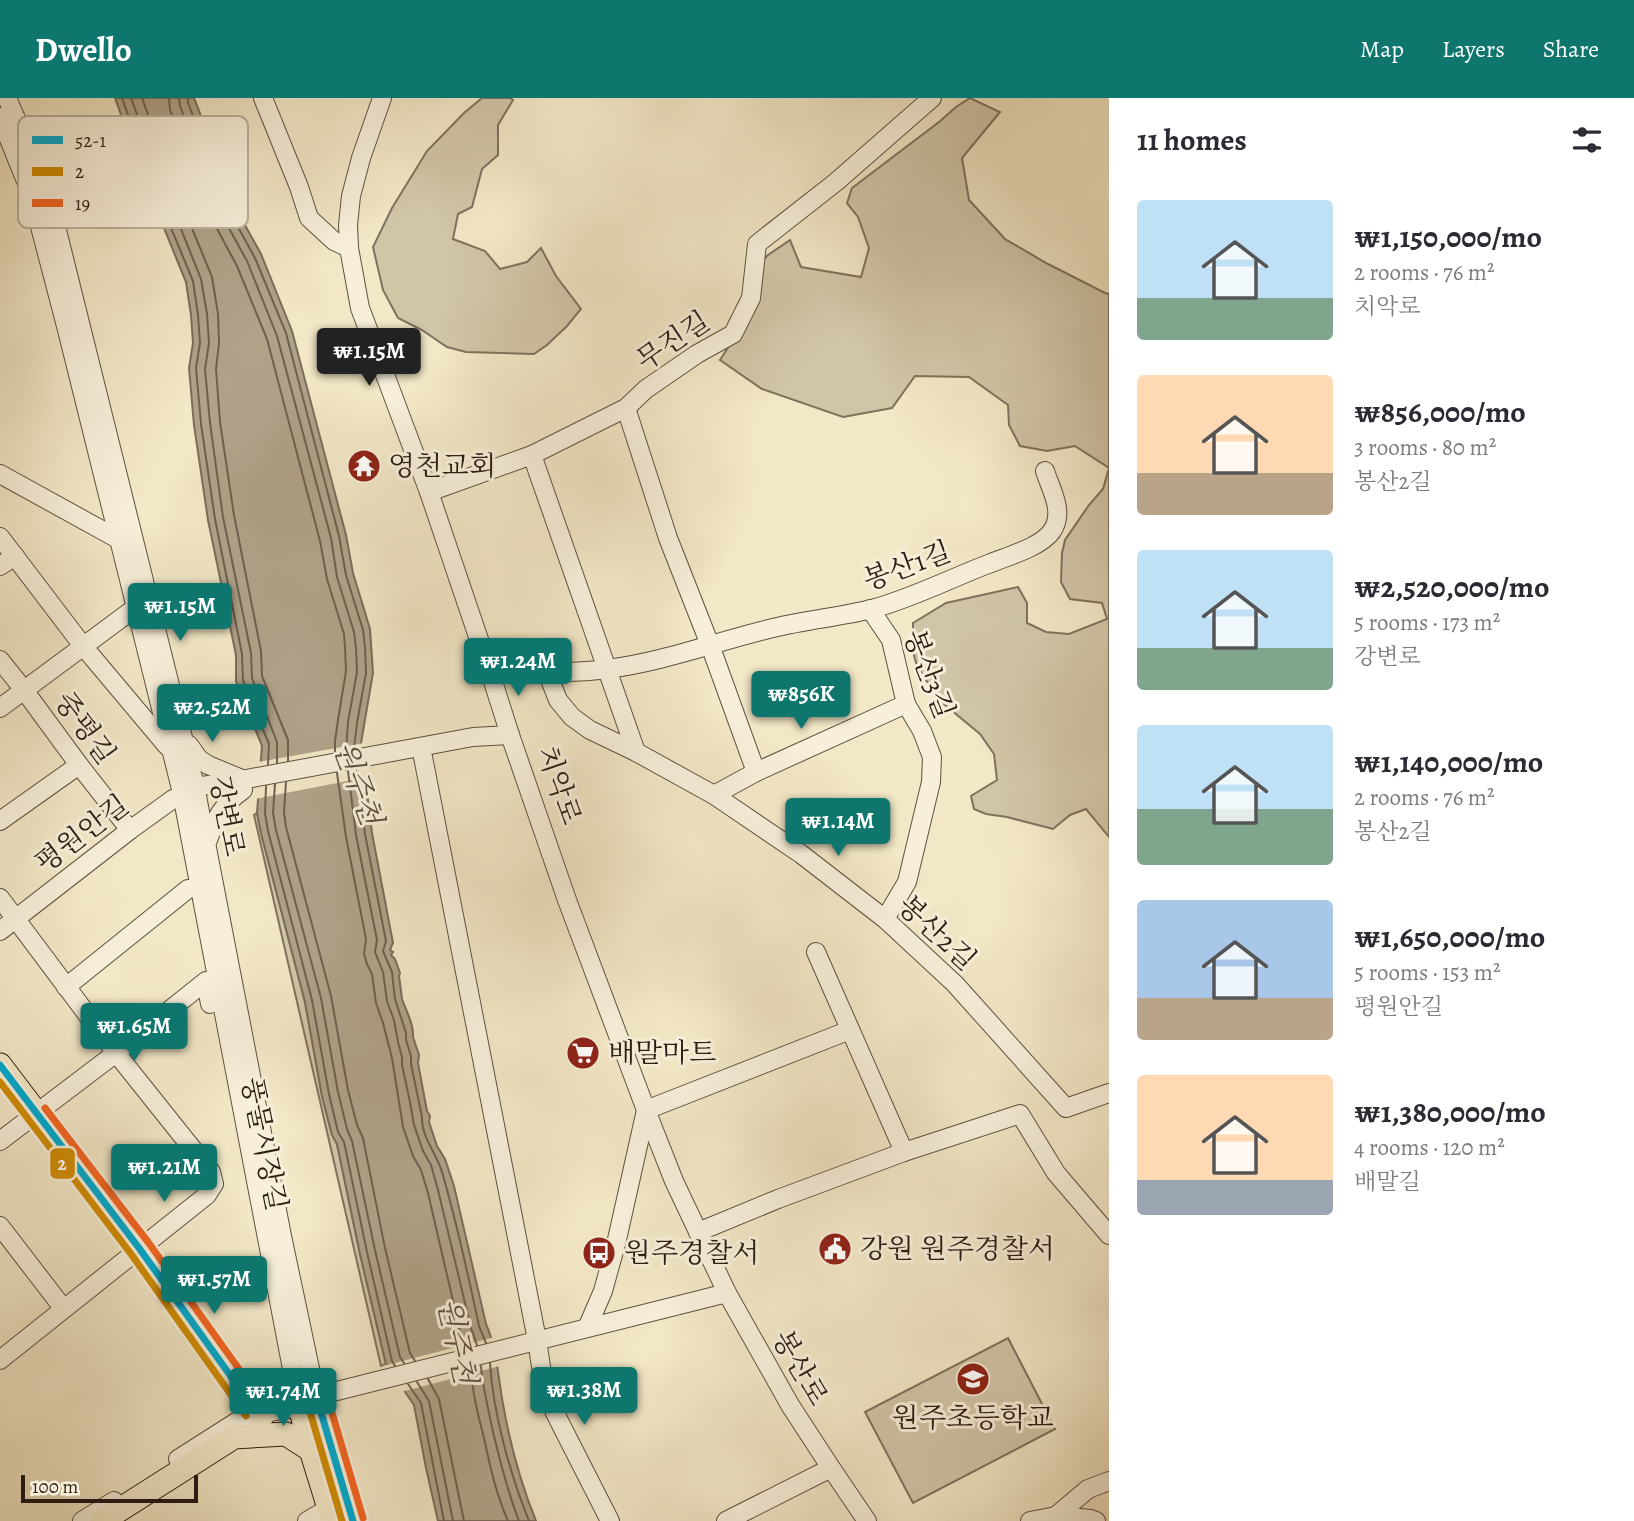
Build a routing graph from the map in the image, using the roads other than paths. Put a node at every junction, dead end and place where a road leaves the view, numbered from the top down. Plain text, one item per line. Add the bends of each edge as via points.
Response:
1 (263, 98) edge
2 (382, 98) edge
3 (932, 98) edge
4 (7, 105) edge
5 (18, 128) edge
6 (18, 145) edge
7 (40, 228) edge
8 (56, 228) edge
9 (349, 248) junction
10 (626, 408) junction
11 (532, 455) junction
12 (1045, 471) dead end
13 (0, 474) edge
14 (429, 492) junction
15 (0, 537) edge
16 (118, 539) junction
17 (7, 561) edge
18 (135, 608) junction
19 (870, 609) junction
20 (710, 645) junction
21 (83, 646) junction
22 (0, 660) edge
23 (608, 669) junction
24 (490, 672) junction
25 (547, 672) junction
26 (24, 690) junction
27 (906, 705) junction
28 (0, 708) edge
29 (510, 735) junction
30 (183, 736) junction
31 (171, 751) junction
32 (422, 752) junction
33 (636, 752) junction
34 (79, 765) junction
35 (756, 772) junction
36 (232, 786) junction
37 (188, 795) junction
38 (713, 795) junction
39 (0, 821) edge
40 (130, 830) junction
41 (206, 843) junction
42 (188, 889) dead end
43 (0, 898) edge
44 (15, 918) junction
45 (885, 919) junction
46 (0, 931) edge
47 (816, 952) dead end
48 (66, 987) junction
49 (850, 1030) junction
50 (116, 1053) junction
51 (0, 1065) edge
52 (1109, 1093) edge
53 (646, 1110) junction
54 (37, 1114) junction
55 (0, 1141) edge
56 (904, 1152) junction
57 (0, 1226) edge
58 (698, 1232) junction
59 (1109, 1234) edge
60 (139, 1248) junction
61 (727, 1293) junction
62 (63, 1308) junction
63 (587, 1328) junction
64 (531, 1341) junction
65 (0, 1360) edge
66 (314, 1398) junction
67 (258, 1414) junction
68 (234, 1437) junction
69 (310, 1450) junction
70 (831, 1468) junction
71 (1109, 1481) edge
72 (113, 1514) edge
73 (331, 1514) edge
74 (1056, 1519) edge
75 (82, 1521) edge
76 (307, 1521) edge
77 (354, 1521) edge
78 (610, 1521) edge
79 (726, 1521) edge
80 (867, 1521) edge
81 (1030, 1521) edge
82 (1096, 1521) edge

1 - 9 street via 309,218
2 - 9 street, 치악로 via 351,196
3 - 10 street, 무진길 via 757,244 751,298 733,334 646,389
4 - 5 street, 강변로
4 - 6 street, 강변로
7 - 16 street, 강변로
8 - 30 street, 강변로
9 - 14 street, 치악로 via 360,308
10 - 11 street, 무진길
10 - 20 street via 668,538
11 - 14 street, 무진길
11 - 23 street
12 - 19 street, 봉산1길 via 1058,507 1051,534 1031,547 906,599
13 - 16 street
14 - 24 street, 치악로
15 - 17 street, 중평길
16 - 18 street, 강변로
17 - 21 street, 중평길
18 - 21 street, 중평길
18 - 31 street, 강변로
19 - 20 street, 봉산1길
19 - 27 street, 봉산3길 via 891,639
20 - 23 street, 봉산1길
20 - 35 street
21 - 26 street, 중평길
21 - 31 street, 중평길
22 - 26 street, 중평길
23 - 25 street, 봉산1길
23 - 33 street
24 - 25 street, 봉산1길
24 - 29 street, 치악로
25 - 33 street, 봉산2길 via 558,700 572,717
26 - 28 street, 중평길
26 - 34 street, 중평길
27 - 35 street
27 - 45 street, 봉산3길 via 932,757 931,782 907,882
29 - 32 street via 473,737
29 - 53 street, 치악로
30 - 36 street via 199,759
30 - 37 street, 강변로
31 - 37 street, 강변로
32 - 36 street
32 - 64 street
33 - 38 street, 봉산2길
34 - 39 street, 평원안길
34 - 40 street, 중평길
35 - 38 street
36 - 37 street
36 - 41 street
37 - 40 street, 평원안길 via 173,799
37 - 41 street, 강변로
37 - 66 street, 강변로
38 - 45 street, 봉산2길 via 801,854
40 - 44 street, 평원안길
41 - 66 street, 강변로
42 - 48 street
43 - 44 street
44 - 46 street, 평원안길
44 - 48 street
45 - 52 street, 봉산2길 via 955,984 1066,1108
47 - 49 street
48 - 50 street
49 - 53 street
49 - 56 street
50 - 54 street
50 - 60 street via 211,1172 214,1184 207,1195
50 - 66 street, 풍물시장길 via 206,981 282,1373
51 - 54 main road
53 - 58 street, 치악로
53 - 63 street via 616,1244
54 - 55 street
54 - 60 main road
56 - 58 street
56 - 59 street via 1020,1114 1056,1173
57 - 62 street
58 - 61 street, 치악로
60 - 62 street
60 - 67 main road
61 - 63 street
61 - 70 street, 봉산로
62 - 65 street
63 - 64 street
64 - 66 street
64 - 78 street via 555,1413
66 - 67 main road via 272,1400
66 - 69 main road
66 - 77 main road
67 - 68 street
67 - 72 street
68 - 69 main road via 286,1434
68 - 72 main road
69 - 73 main road
70 - 79 street
70 - 80 street, 봉산로
71 - 74 street via 1088,1489
72 - 75 street
73 - 76 street
74 - 81 street
74 - 82 street

